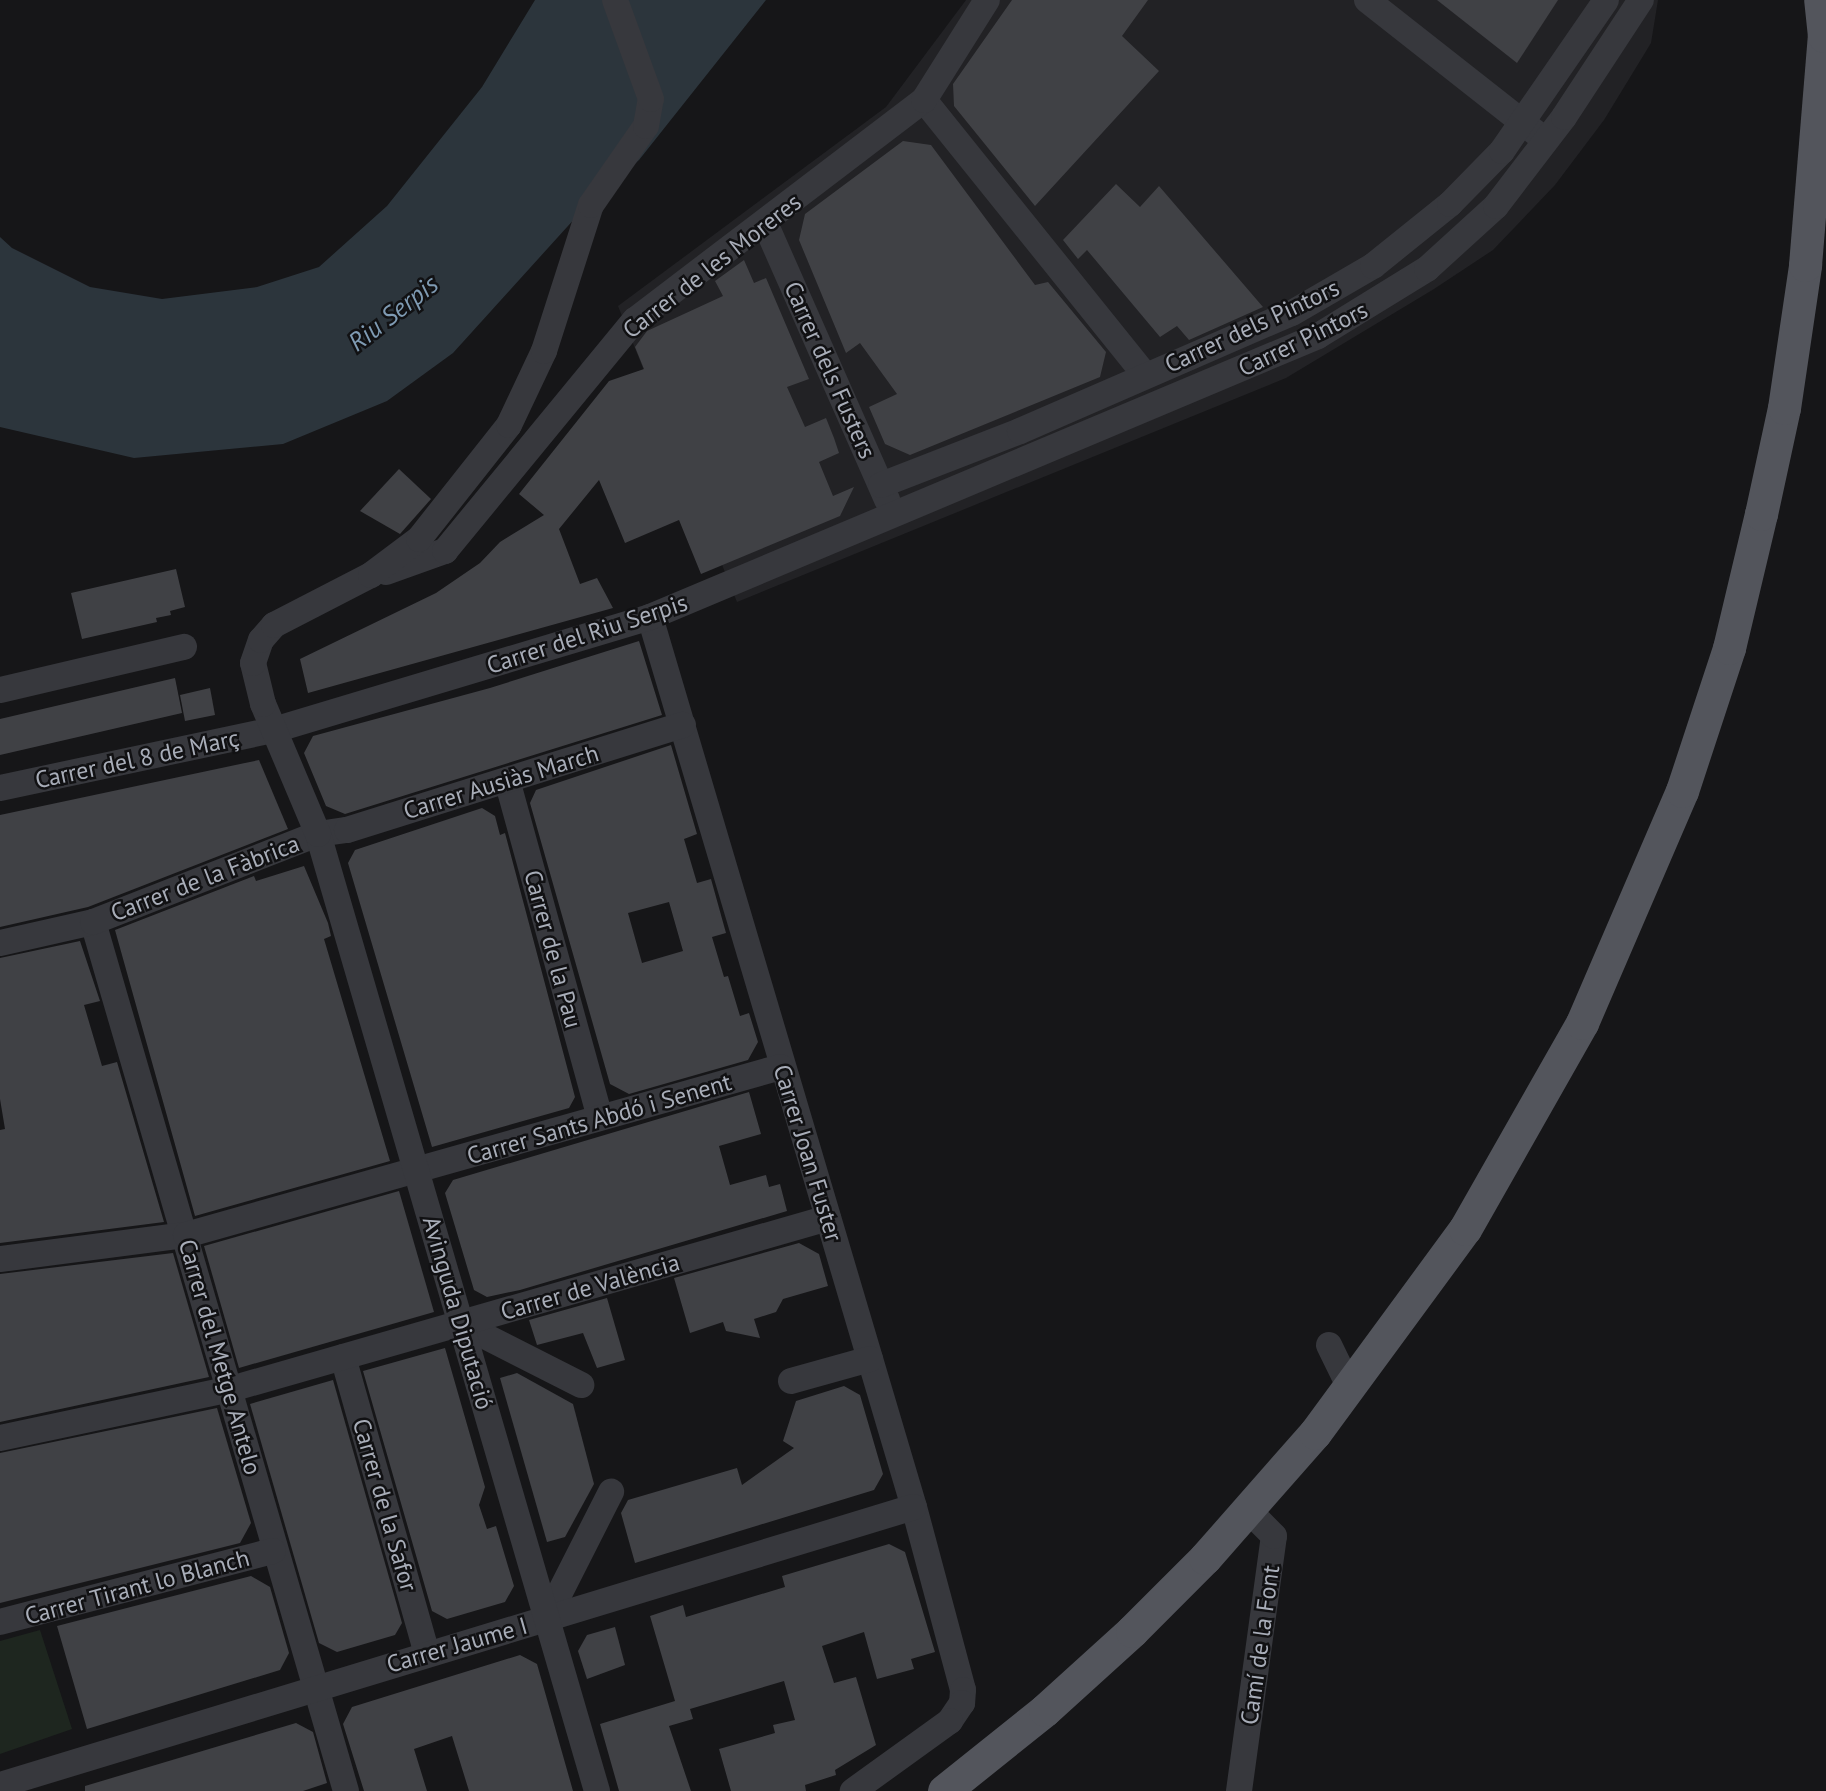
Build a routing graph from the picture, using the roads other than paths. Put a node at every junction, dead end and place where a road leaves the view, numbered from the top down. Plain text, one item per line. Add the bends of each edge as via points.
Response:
1 (615, 0) edge
2 (988, 0) edge
3 (1367, 0) edge
4 (1606, 0) edge
5 (1641, 0) edge
6 (1821, 0) edge
7 (1825, 34) edge
8 (924, 100) junction
9 (1524, 124) junction
10 (1547, 141) junction
11 (765, 223) junction
12 (1145, 375) junction
13 (881, 485) junction
14 (894, 518) junction
15 (371, 576) junction
16 (650, 617) junction
17 (184, 647) dead end
18 (0, 690) edge
19 (683, 725) junction
20 (274, 730) junction
21 (507, 780) junction
22 (0, 788) edge
23 (318, 834) junction
24 (93, 922) junction
25 (0, 943) edge
26 (781, 1067) junction
27 (600, 1117) junction
28 (417, 1171) junction
29 (828, 1218) junction
30 (186, 1235) junction
31 (0, 1259) edge
32 (461, 1324) junction
33 (1329, 1345) dead end
34 (343, 1357) junction
35 (870, 1359) junction
36 (791, 1381) dead end
37 (581, 1385) dead end
38 (1350, 1388) junction
39 (231, 1389) junction
40 (0, 1438) edge
41 (611, 1492) dead end
42 (914, 1507) junction
43 (1248, 1510) junction
44 (273, 1551) junction
45 (546, 1620) junction
46 (0, 1622) edge
47 (427, 1653) junction
48 (315, 1687) junction
49 (0, 1785) edge
50 (346, 1791) edge
51 (597, 1791) edge
52 (853, 1791) edge
53 (944, 1791) edge
54 (1239, 1791) edge

1 - 15 street via 650,99 646,126 591,205 544,351 509,425 435,523
2 - 8 street, Carrer de les Moreres
3 - 9 street
4 - 9 street, Carrer dels Pintors
5 - 10 street, Carrer Pintors
6 - 7 main road
7 - 38 main road via 1805,265 1784,408 1729,648 1682,792 1609,965 1532,1116 1465,1229
8 - 11 street, Carrer de les Moreres
8 - 12 street, Carrer dels Pintors
9 - 10 street
9 - 12 street, Carrer dels Pintors via 1450,204 1373,266 1292,313
10 - 14 street, Carrer Pintors via 1496,206 1455,245 1356,314 1284,352
11 - 13 street, Carrer dels Fusters
11 - 15 street, Carrer de les Moreres via 635,320 445,551
12 - 13 street via 1020,431
13 - 14 street, Carrer dels Fusters
14 - 16 street, Carrer del Riu Serpis
15 - 20 street via 288,615 261,640 253,672
16 - 19 street, Carrer Joan Fuster
16 - 20 street, Carrer del Riu Serpis
17 - 18 street
19 - 21 street, Carrer Ausiàs March
19 - 26 street, Carrer Joan Fuster
20 - 22 street, Carrer del 8 de Març
20 - 23 street
21 - 23 street, Carrer Ausiàs March via 347,830
21 - 27 street, Carrer de la Pau
23 - 24 street, Carrer de la Fàbrica
23 - 28 street, Avinguda Diputació
24 - 25 street, Carrer de la Fàbrica
24 - 30 street, Carrer del Metge Antelo
26 - 27 street, Carrer Sants Abdó i Senent
26 - 29 street, Carrer Joan Fuster
27 - 28 street, Carrer Sants Abdó i Senent
28 - 30 street, Carrer Sants Abdó i Senent
28 - 32 street, Avinguda Diputació
29 - 32 street, Carrer de València
29 - 35 street, Carrer Joan Fuster
30 - 31 street, Carrer Sants Abdó i Senent
30 - 39 street, Carrer del Metge Antelo
32 - 34 street, Carrer de València
32 - 37 street
32 - 45 street, Avinguda Diputació
33 - 38 street
34 - 39 street, Carrer de València
34 - 47 street, Carrer de la Safor
35 - 36 street
35 - 42 street, Carrer Joan Fuster
38 - 43 main road
39 - 40 street, Carrer de València
39 - 44 street, Carrer del Metge Antelo
41 - 45 street
42 - 45 street, Carrer Jaume I
42 - 52 street, Carrer Joan Fuster via 963,1690 962,1703 950,1721
43 - 53 main road via 1132,1631 1045,1710
43 - 54 street, Camí de la Font via 1274,1536
44 - 46 street, Carrer Tirant lo Blanch
44 - 48 street, Carrer del Metge Antelo
45 - 47 street, Carrer Jaume I
45 - 51 street, Avinguda Diputació
47 - 48 street, Carrer Jaume I
48 - 49 street, Carrer Jaume I
48 - 50 street, Carrer del Metge Antelo

